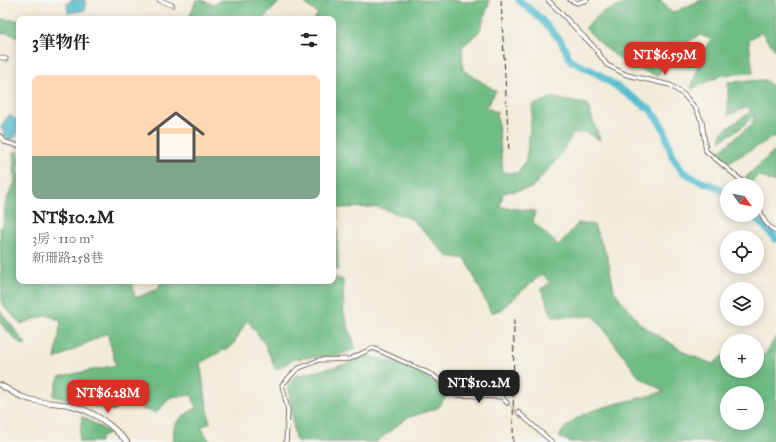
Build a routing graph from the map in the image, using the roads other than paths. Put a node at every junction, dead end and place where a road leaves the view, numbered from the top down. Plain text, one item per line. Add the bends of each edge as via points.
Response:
1 (160, 0) edge
2 (554, 0) edge
3 (570, 0) edge
4 (586, 0) edge
5 (549, 1) edge
6 (172, 5) dead end
7 (0, 57) edge
8 (6, 59) dead end
9 (0, 136) edge
10 (16, 145) edge
11 (739, 178) edge
12 (764, 220) edge
13 (776, 232) edge
14 (0, 385) edge
15 (507, 403) tunnel mouth
16 (518, 412) tunnel mouth
17 (126, 442) edge
18 (286, 442) edge
19 (552, 442) edge

1 - 6 street
2 - 5 street
3 - 4 street via 577,3
5 - 11 street via 589,42 607,65 627,75 670,85 681,92 696,109 702,122 706,151
7 - 8 street
9 - 10 street via 5,142
12 - 13 street
14 - 17 street via 23,398 47,404 73,406 94,415 114,427
15 - 18 street via 502,398 456,395 433,375 373,348 350,359 319,360 297,368 282,385 288,410
16 - 19 street

